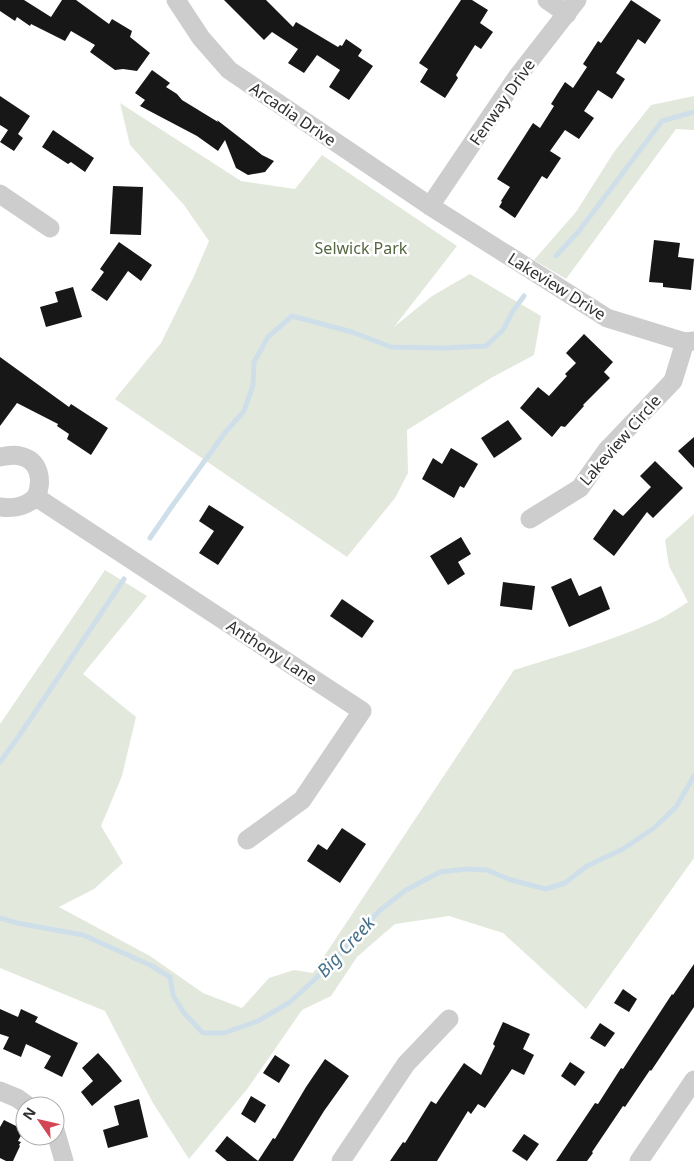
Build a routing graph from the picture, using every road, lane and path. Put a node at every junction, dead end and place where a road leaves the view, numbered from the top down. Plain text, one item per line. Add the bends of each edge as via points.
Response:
1 (176, 0) edge
2 (547, 0) edge
3 (572, 7) edge
4 (0, 194) edge
5 (430, 206) junction
6 (50, 228) dead end
7 (689, 342) edge
8 (0, 457) edge
9 (36, 497) junction
10 (0, 507) edge
11 (530, 518) dead end
12 (247, 840) dead end
13 (449, 1019) dead end
14 (694, 1080) edge
15 (0, 1092) edge
16 (15, 1097) edge
17 (60, 1146) edge
18 (64, 1161) edge
19 (341, 1161) edge
20 (639, 1161) edge

1 - 5 street, Arcadia Drive via 201,38 229,70
2 - 3 street
3 - 5 street, Fenway Drive via 517,78
4 - 6 street
5 - 7 street, Lakeview Drive via 607,318
7 - 11 street, Lakeview Circle via 673,381 607,450 580,488
8 - 9 street via 20,456 32,462 39,473 40,488
9 - 10 street via 21,507
9 - 12 street, Anthony Lane via 362,711 302,800
13 - 19 street via 406,1064
14 - 20 street
15 - 16 street
17 - 18 street

